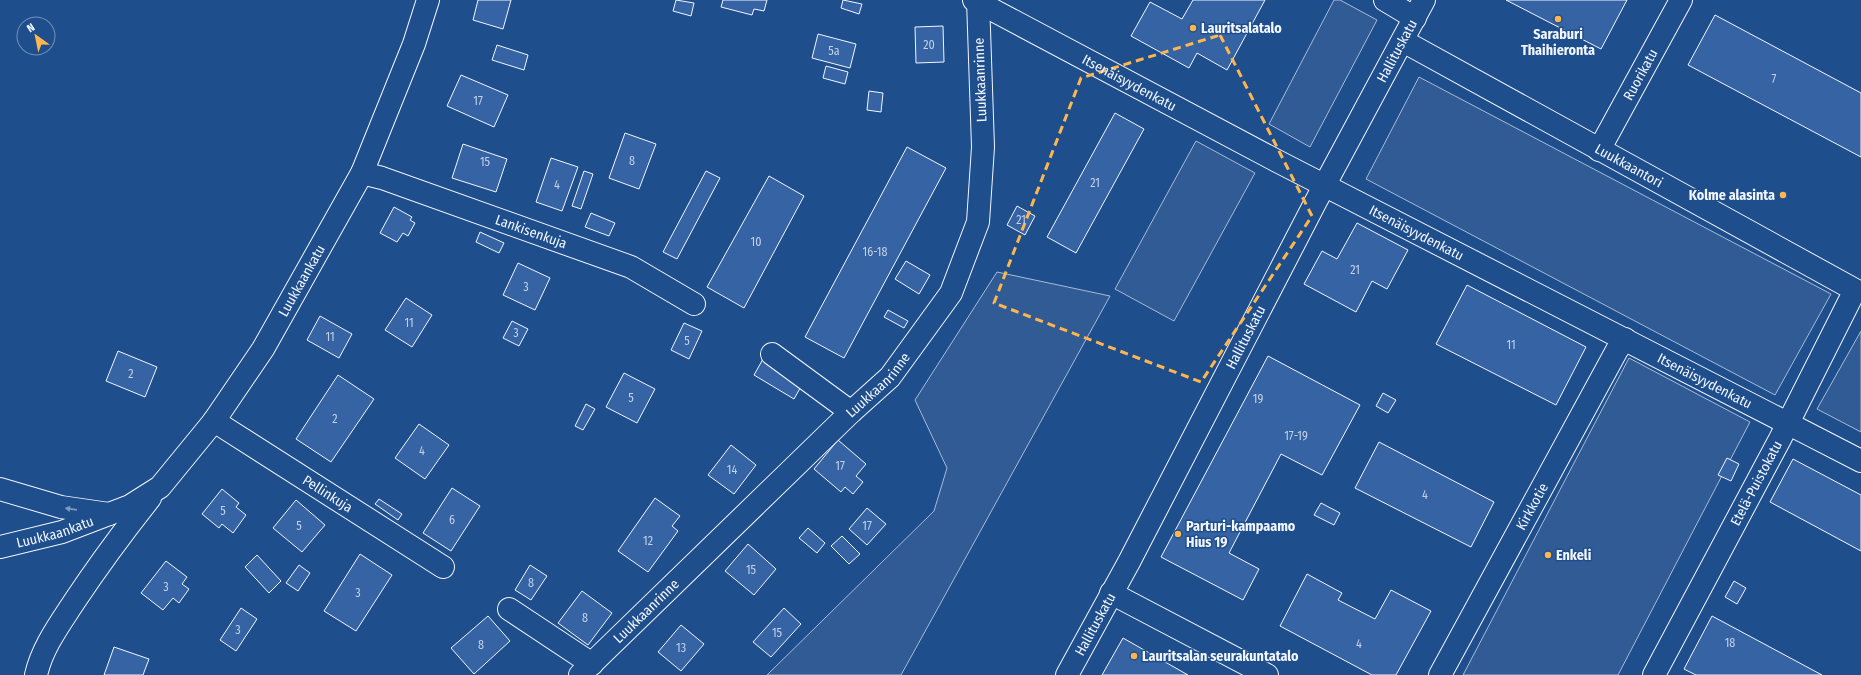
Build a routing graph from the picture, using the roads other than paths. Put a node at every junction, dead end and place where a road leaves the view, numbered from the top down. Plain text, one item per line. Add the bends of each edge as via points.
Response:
1 (428, 0) edge
2 (976, 0) edge
3 (1385, 0) edge
4 (1681, 0) edge
5 (1420, 9) edge
6 (1403, 42) junction
7 (1599, 150) junction
8 (362, 173) junction
9 (1326, 185) junction
10 (1855, 290) joint
11 (694, 304) dead end
12 (1625, 339) junction
13 (772, 354) dead end
14 (851, 412) junction
15 (214, 421) junction
16 (1787, 424) junction
17 (1861, 461) edge
18 (160, 486) junction
19 (0, 489) edge
20 (110, 514) junction
21 (0, 547) edge
22 (442, 567) dead end
23 (1111, 594) junction
24 (509, 608) dead end
25 (586, 669) edge
26 (36, 675) edge
27 (1067, 675) edge
28 (1267, 675) edge
29 (1440, 675) edge
30 (1654, 675) edge

1 - 8 street, Luukkaankatu via 414,44
2 - 9 street, Itsenäisyydenkatu
2 - 14 street, Luukkaanrinne via 983,147 978,222 951,293 890,378
3 - 5 street
4 - 7 street, Ruorikatu
5 - 6 street, Hallituskatu
6 - 7 street, Luukkaantori
6 - 9 street, Hallituskatu
7 - 10 street, Luukkaantori
8 - 11 street, Lankisenkuja via 631,267
8 - 15 street, Luukkaankatu via 263,350
9 - 12 street, Itsenäisyydenkatu
9 - 23 street, Hallituskatu
10 - 16 street, Etelä-Puistokatu
12 - 16 street, Itsenäisyydenkatu
12 - 29 street, Kirkkotie
13 - 14 street
14 - 25 street, Luukkaanrinne
15 - 18 street, Luukkaankatu
15 - 22 street, Pellinkuja
16 - 17 street, Itsenäisyydenkatu
16 - 30 street, Etelä-Puistokatu
18 - 20 street, Luukkaankatu via 130,506
18 - 26 street via 107,554 58,626 39,658
20 -> 19 street, Luukkaankatu via 61,507
20 - 21 street, Luukkaankatu via 62,532
23 - 27 street, Hallituskatu
23 - 28 street
24 - 25 street

